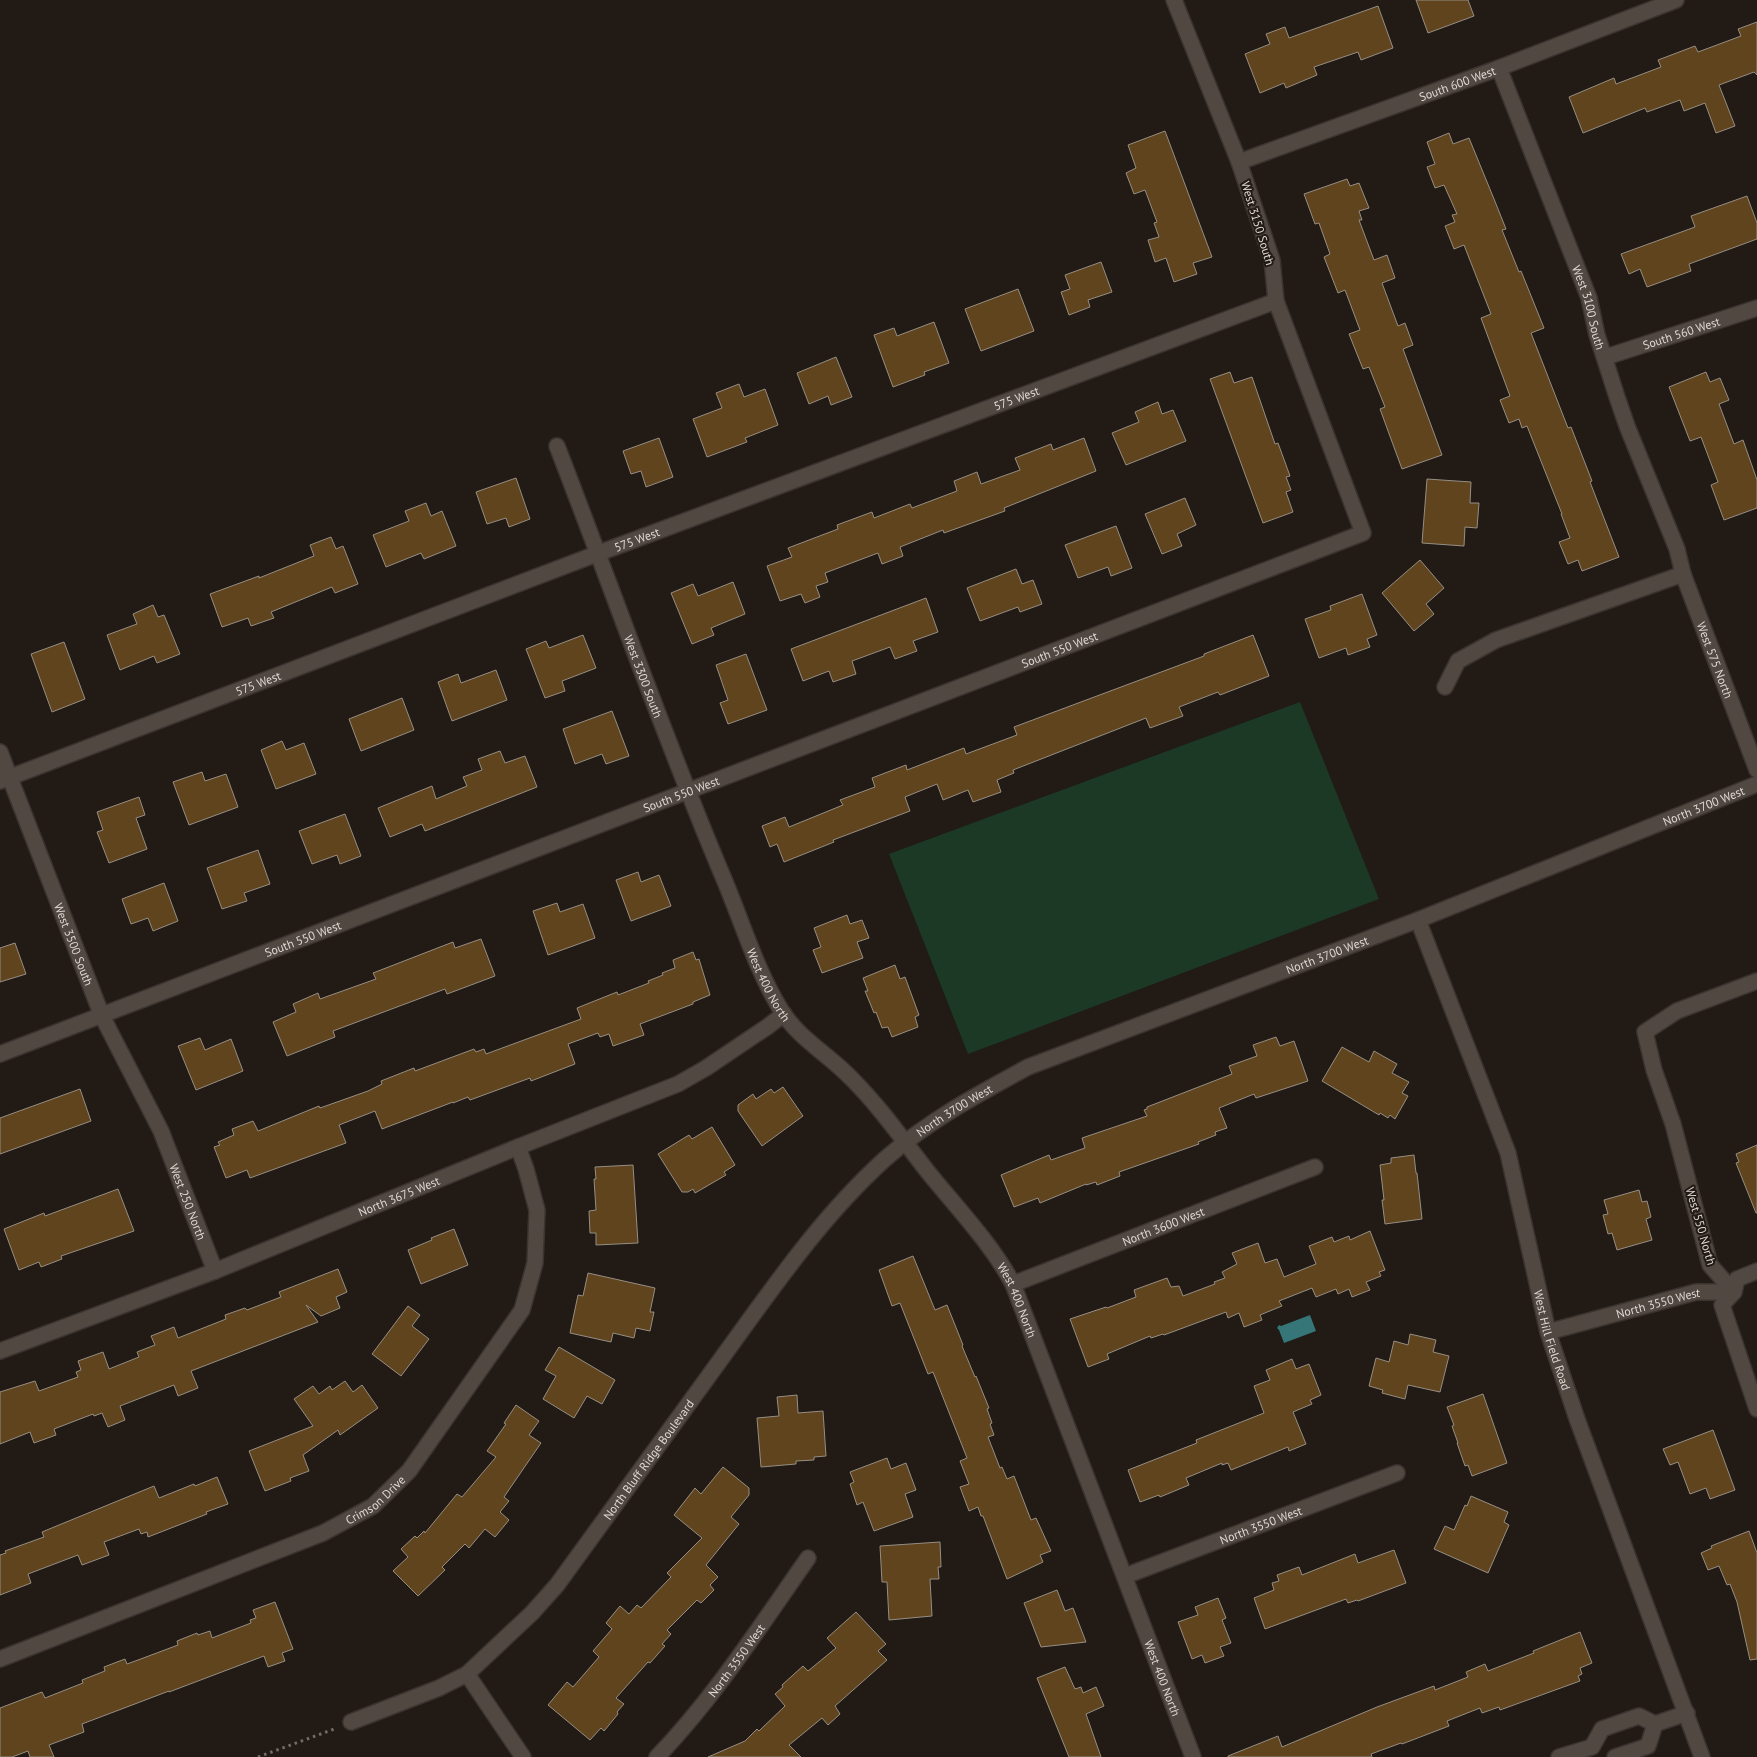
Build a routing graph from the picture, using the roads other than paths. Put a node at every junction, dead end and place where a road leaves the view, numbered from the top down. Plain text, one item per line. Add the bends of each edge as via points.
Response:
1 (1174, 0) edge
2 (1676, 0) edge
3 (1499, 68) junction
4 (1239, 162) junction
5 (1276, 301) junction
6 (1757, 308) edge
7 (1606, 357) junction
8 (557, 446) dead end
9 (1362, 533) joint
10 (1677, 549) joint
11 (599, 553) junction
12 (1683, 574) junction
13 (1445, 687) dead end
14 (0, 752) edge
15 (1757, 770) edge
16 (5, 779) edge
17 (1757, 784) edge
18 (688, 793) junction
19 (736, 906) joint
20 (1418, 920) junction
21 (1757, 981) edge
22 (784, 1014) junction
23 (102, 1016) junction
24 (0, 1054) edge
25 (161, 1131) joint
26 (906, 1143) junction
27 (518, 1147) junction
28 (1315, 1167) dead end
29 (215, 1271) junction
30 (1757, 1271) edge
31 (1013, 1284) junction
32 (1734, 1292) junction
33 (1548, 1332) junction
34 (0, 1351) edge
35 (1757, 1409) edge
36 (1397, 1473) dead end
37 (808, 1558) dead end
38 (1125, 1576) junction
39 (0, 1659) edge
40 (466, 1674) junction
41 (1687, 1713) junction
42 (351, 1722) road end
43 (1655, 1724) junction
44 (1592, 1747) junction
45 (523, 1757) edge
46 (657, 1757) edge
47 (1193, 1757) edge
48 (1559, 1757) edge
49 (1610, 1757) edge
50 (1615, 1757) edge
51 (1702, 1757) edge

1 - 4 street, West 3150 South
2 - 3 street, South 600 West
3 - 4 street, South 600 West
3 - 7 street, West 3100 South via 1589,298
4 - 5 street, West 3150 South via 1272,260
5 - 9 street, West 3150 South
5 - 11 street, 575 West
6 - 7 street, South 560 West
7 - 10 street, West 3100 South via 1628,426
8 - 11 street, West 3300 South
9 - 18 street, South 550 West
10 - 12 street, West 575 North
11 - 16 street, 575 West
11 - 18 street, West 3300 South
12 - 13 street via 1496,640 1458,661
12 - 15 street, West 575 North
14 - 16 street, West 3500 South
16 - 23 street, West 3500 South
17 - 20 street, North 3700 West
18 - 19 street, West 3300 South
18 - 23 street, South 550 West
19 - 22 street, West 400 North via 768,989
20 - 26 street, North 3700 West via 1028,1067 980,1093
20 - 33 street, West Hill Field Road via 1508,1153
21 - 32 street, West 550 North via 1677,1011 1645,1032 1710,1265
22 - 26 street, West 400 North via 798,1031 850,1077 884,1113
22 - 27 street, North 3675 West via 678,1084
23 - 24 street, South 550 West
23 - 25 street, West 3500 South
25 - 29 street, West 250 North
26 - 31 street, West 400 North via 1001,1262
26 - 40 street, North Bluff Ridge Boulevard via 838,1206 793,1260 557,1584 532,1613
27 - 29 street, North 3675 West
27 - 39 street, Crimson Drive via 537,1210 535,1263 522,1310 409,1471 373,1506 323,1533
28 - 31 street, North 3600 West
29 - 34 street, North 3675 West
30 - 32 street via 1737,1278
31 - 38 street, West 400 North
32 - 33 street, North 3550 West via 1696,1292
32 - 35 street via 1722,1305
33 - 41 street, West Hill Field Road via 1577,1419
36 - 38 street, North 3550 West
37 - 46 street, North 3550 West via 681,1732
38 - 47 street, West 400 North
40 - 42 street, North Bluff Ridge Boulevard via 439,1688
40 - 45 street
41 - 43 street
41 - 51 street, West Hill Field Road
43 - 44 street via 1639,1716 1602,1728
43 - 50 street via 1648,1746
44 - 48 street
44 - 49 street

